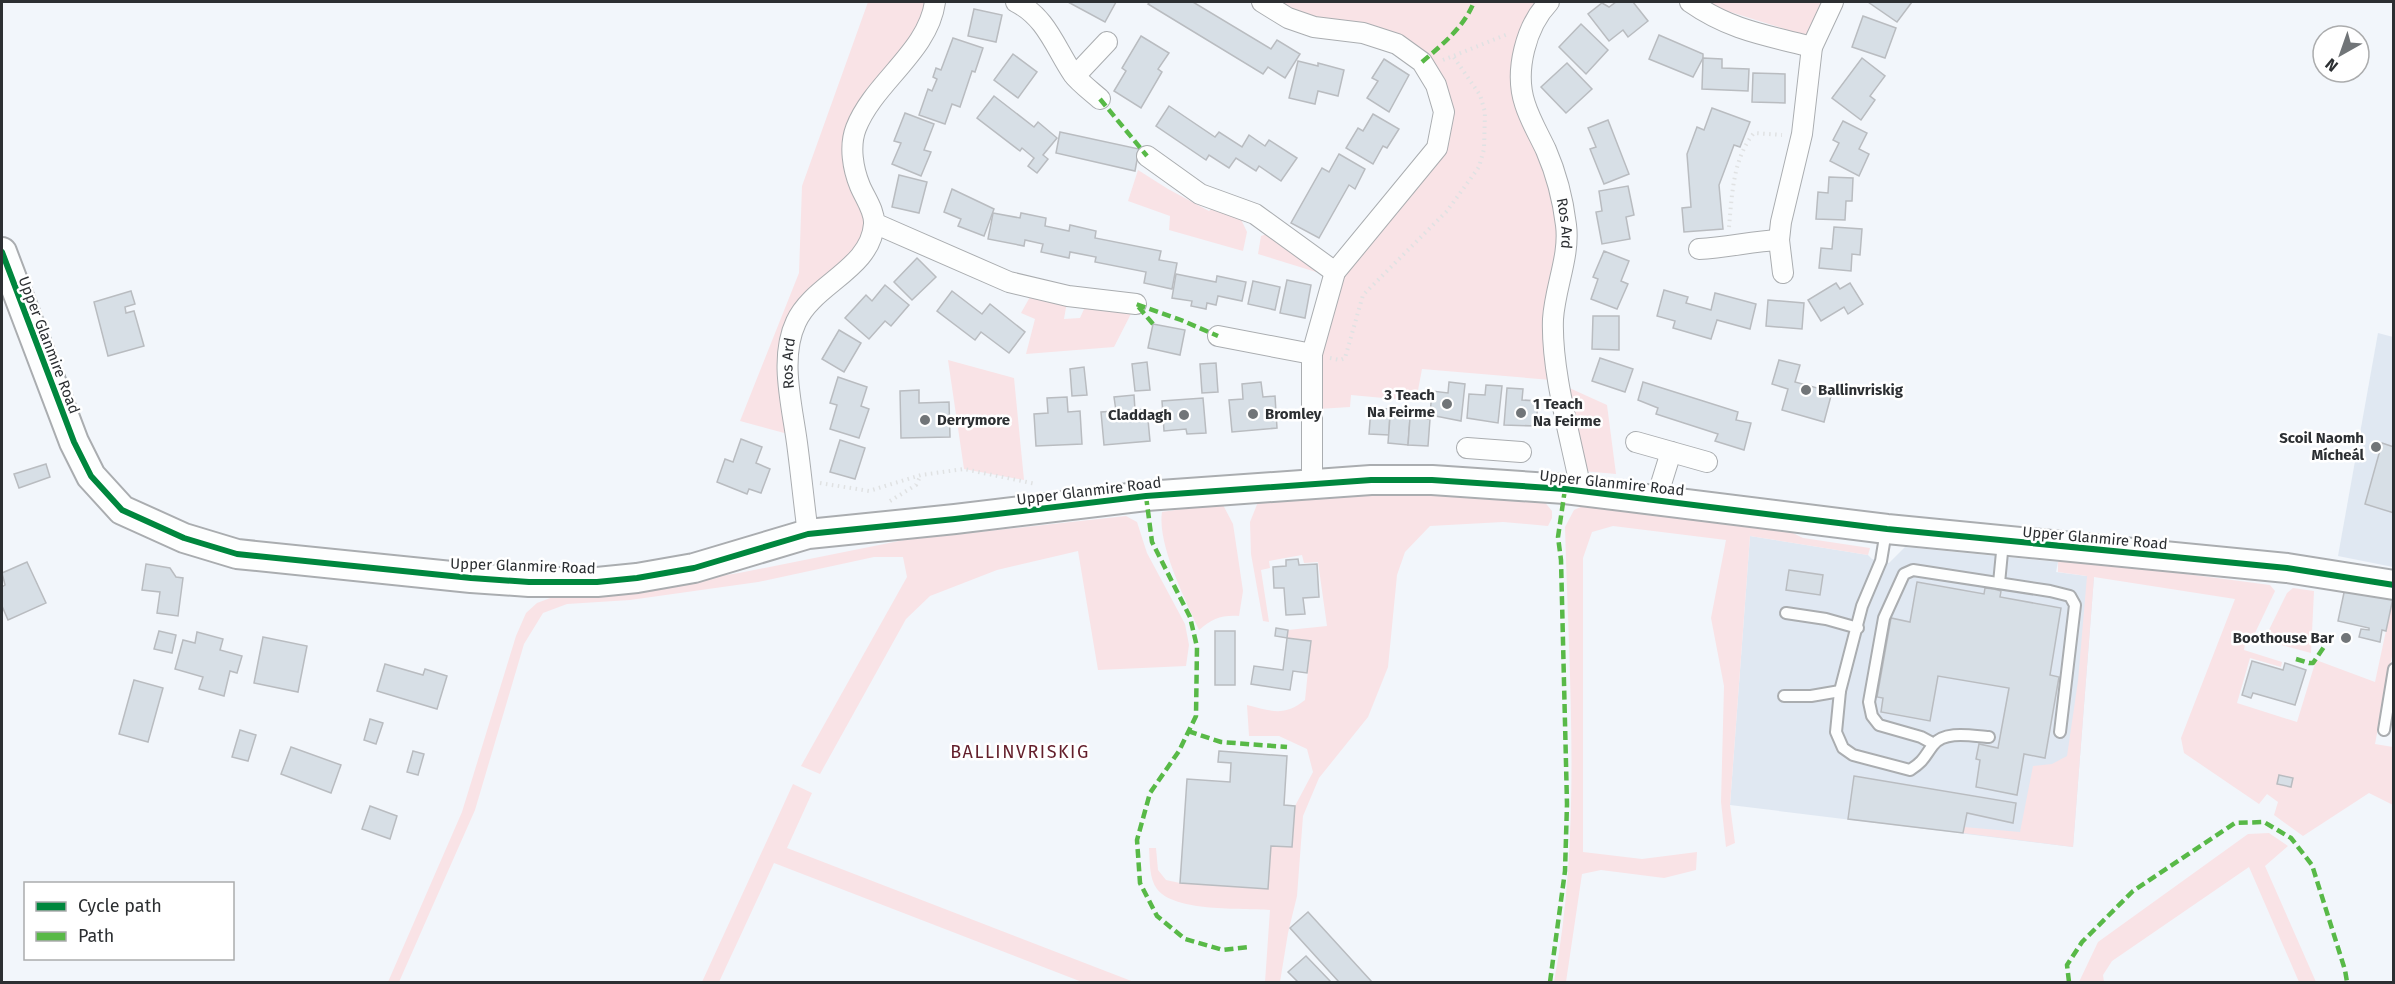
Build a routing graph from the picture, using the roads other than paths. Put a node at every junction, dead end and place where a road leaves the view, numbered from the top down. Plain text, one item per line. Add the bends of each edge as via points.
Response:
1 (935, 2) edge
2 (1016, 2) edge
3 (1262, 2) edge
4 (1549, 2) edge
5 (1690, 2) edge
6 (1833, 2) edge
7 (1107, 42) dead end
8 (1812, 47) junction
9 (1075, 76) junction
10 (1100, 99) dead end
11 (1147, 156) dead end
12 (874, 223) junction
13 (1779, 240) junction
14 (1699, 249) dead end
15 (2, 252) edge
16 (1335, 272) junction
17 (1783, 273) dead end
18 (1136, 304) dead end
19 (1218, 336) dead end
20 (1312, 354) junction
21 (1636, 442) dead end
22 (1467, 448) dead end
23 (1492, 450) junction
24 (1521, 452) dead end
25 (1671, 452) junction
26 (1707, 462) dead end
27 (1487, 483) junction
28 (1312, 484) junction
29 (1581, 490) junction
30 (1656, 500) junction
31 (1887, 529) junction
32 (808, 534) junction
33 (2003, 541) junction
34 (1999, 583) junction
35 (2394, 585) edge
36 (1786, 613) dead end
37 (1858, 628) junction
38 (2394, 669) edge
39 (1840, 691) junction
40 (1784, 696) dead end
41 (2384, 730) dead end
42 (2060, 732) dead end
43 (1989, 737) dead end
44 (1934, 744) junction

1 - 12 street via 917,44 855,129 852,156
2 - 9 street via 1029,8 1048,29
3 - 16 street via 1288,18 1314,27 1363,33 1397,44 1426,67 1444,112 1437,148
4 - 29 street, Ros Ard via 1526,41 1521,75 1524,103 1555,173 1566,225 1566,249 1553,321 1556,365
5 - 8 street via 1735,28
6 - 8 street
7 - 9 street
8 - 13 street via 1802,134
9 - 10 street
11 - 16 street via 1200,194 1255,214
12 - 18 street via 1009,282 1068,296
12 - 32 street, Ros Ard via 870,241 856,261 811,298 796,322 788,351
13 - 14 street
13 - 17 street
15 - 32 main road, Upper Glanmire Road via 74,442 91,476 122,510 184,538 237,554 318,564 529,582 597,582 694,568
16 - 20 street
19 - 20 street
20 - 28 street
21 - 25 street
22 - 23 street
23 - 24 street
23 - 27 street
25 - 26 street
25 - 30 street
27 - 28 main road, Upper Glanmire Road via 1432,480
27 - 29 main road, Upper Glanmire Road
28 - 32 main road, Upper Glanmire Road via 1146,496
29 - 30 main road, Upper Glanmire Road
30 - 31 main road, Upper Glanmire Road
31 - 33 main road, Upper Glanmire Road
31 - 37 lane via 1881,561 1862,606
33 - 34 lane
33 - 35 main road, Upper Glanmire Road via 2287,568
34 - 42 lane via 2070,596 2075,606
34 - 44 lane via 1914,570 1904,574 1888,607 1869,702 1872,716 1879,725
36 - 37 lane
37 - 39 lane
38 - 41 lane
39 - 40 lane
39 - 44 lane via 1836,732 1843,748 1853,755 1910,770 1923,762
43 - 44 lane via 1945,737

